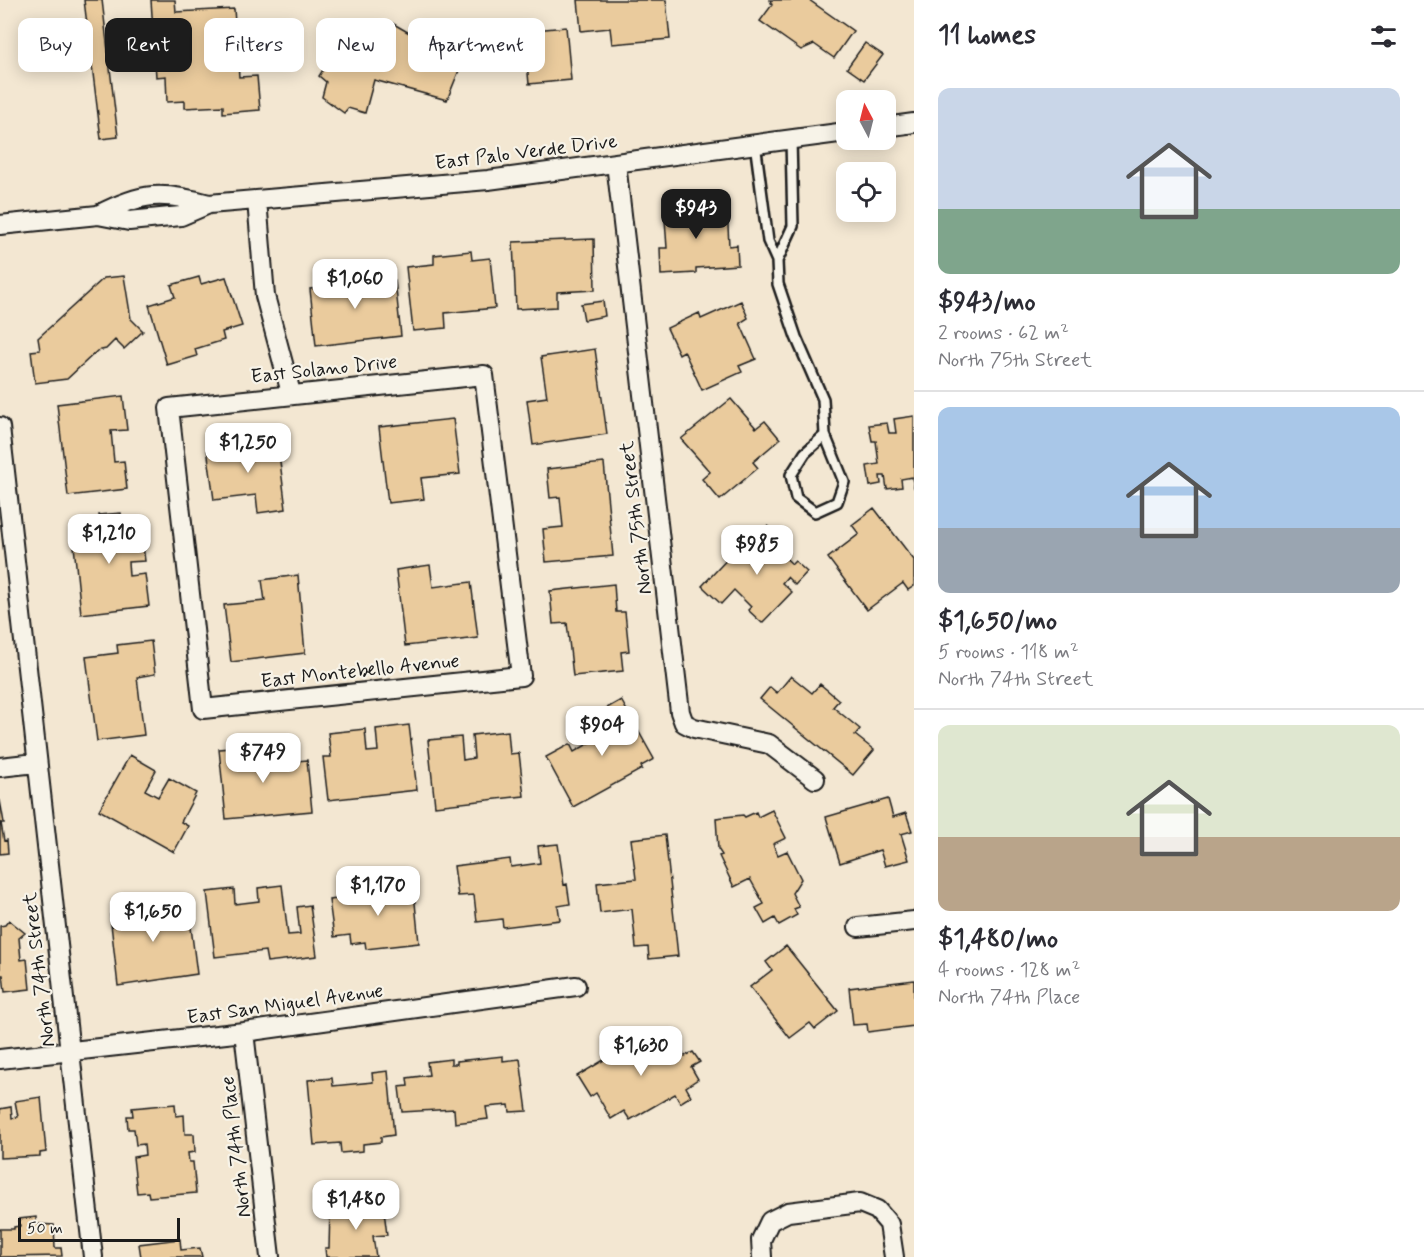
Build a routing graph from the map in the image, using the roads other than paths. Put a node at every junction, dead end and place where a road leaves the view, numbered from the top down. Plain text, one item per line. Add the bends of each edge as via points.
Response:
1 (914, 123) edge
2 (896, 125) edge
3 (836, 133) edge
4 (791, 139) junction
5 (755, 143) junction
6 (616, 163) junction
7 (257, 200) junction
8 (0, 225) edge
9 (777, 261) junction
10 (291, 393) junction
11 (0, 427) edge
12 (825, 435) junction
13 (521, 676) joint
14 (203, 709) joint
15 (36, 764) junction
16 (0, 767) edge
17 (815, 779) dead end
18 (914, 921) edge
19 (858, 927) dead end
20 (576, 986) dead end
21 (244, 1032) junction
22 (71, 1053) junction
23 (0, 1059) edge
24 (93, 1257) edge
25 (270, 1257) edge
26 (762, 1257) edge
27 (894, 1257) edge

1 - 2 street
3 - 4 street, East Palo Verde Drive
4 - 5 street, East Palo Verde Drive
4 - 9 lane via 793,226
5 - 6 street, East Palo Verde Drive
5 - 9 lane via 768,241
6 - 7 street, East Palo Verde Drive via 488,180
6 - 17 street, North 75th Street via 680,712 684,723 694,728 769,744
7 - 8 street, East Palo Verde Drive via 210,204 181,216 129,221 98,215
7 - 10 street via 265,296
9 - 12 lane via 778,284 823,399
10 - 13 street, East Solano Drive via 484,375
10 - 14 street, East Solano Drive via 168,408
11 - 15 street, North 74th Street
12 - 12 lane via 844,482 837,502 815,512 796,498 791,476 805,453
13 - 14 street, East Montebello Avenue
15 - 16 street
15 - 22 street, North 74th Street
18 - 19 street
20 - 21 street, East San Miguel Avenue
21 - 22 street, East San Miguel Avenue
21 - 25 street, North 74th Place
22 - 23 street, East San Miguel Avenue
22 - 24 street, North 74th Street
26 - 27 street via 761,1240 770,1221 788,1212 860,1203 877,1210 889,1224

